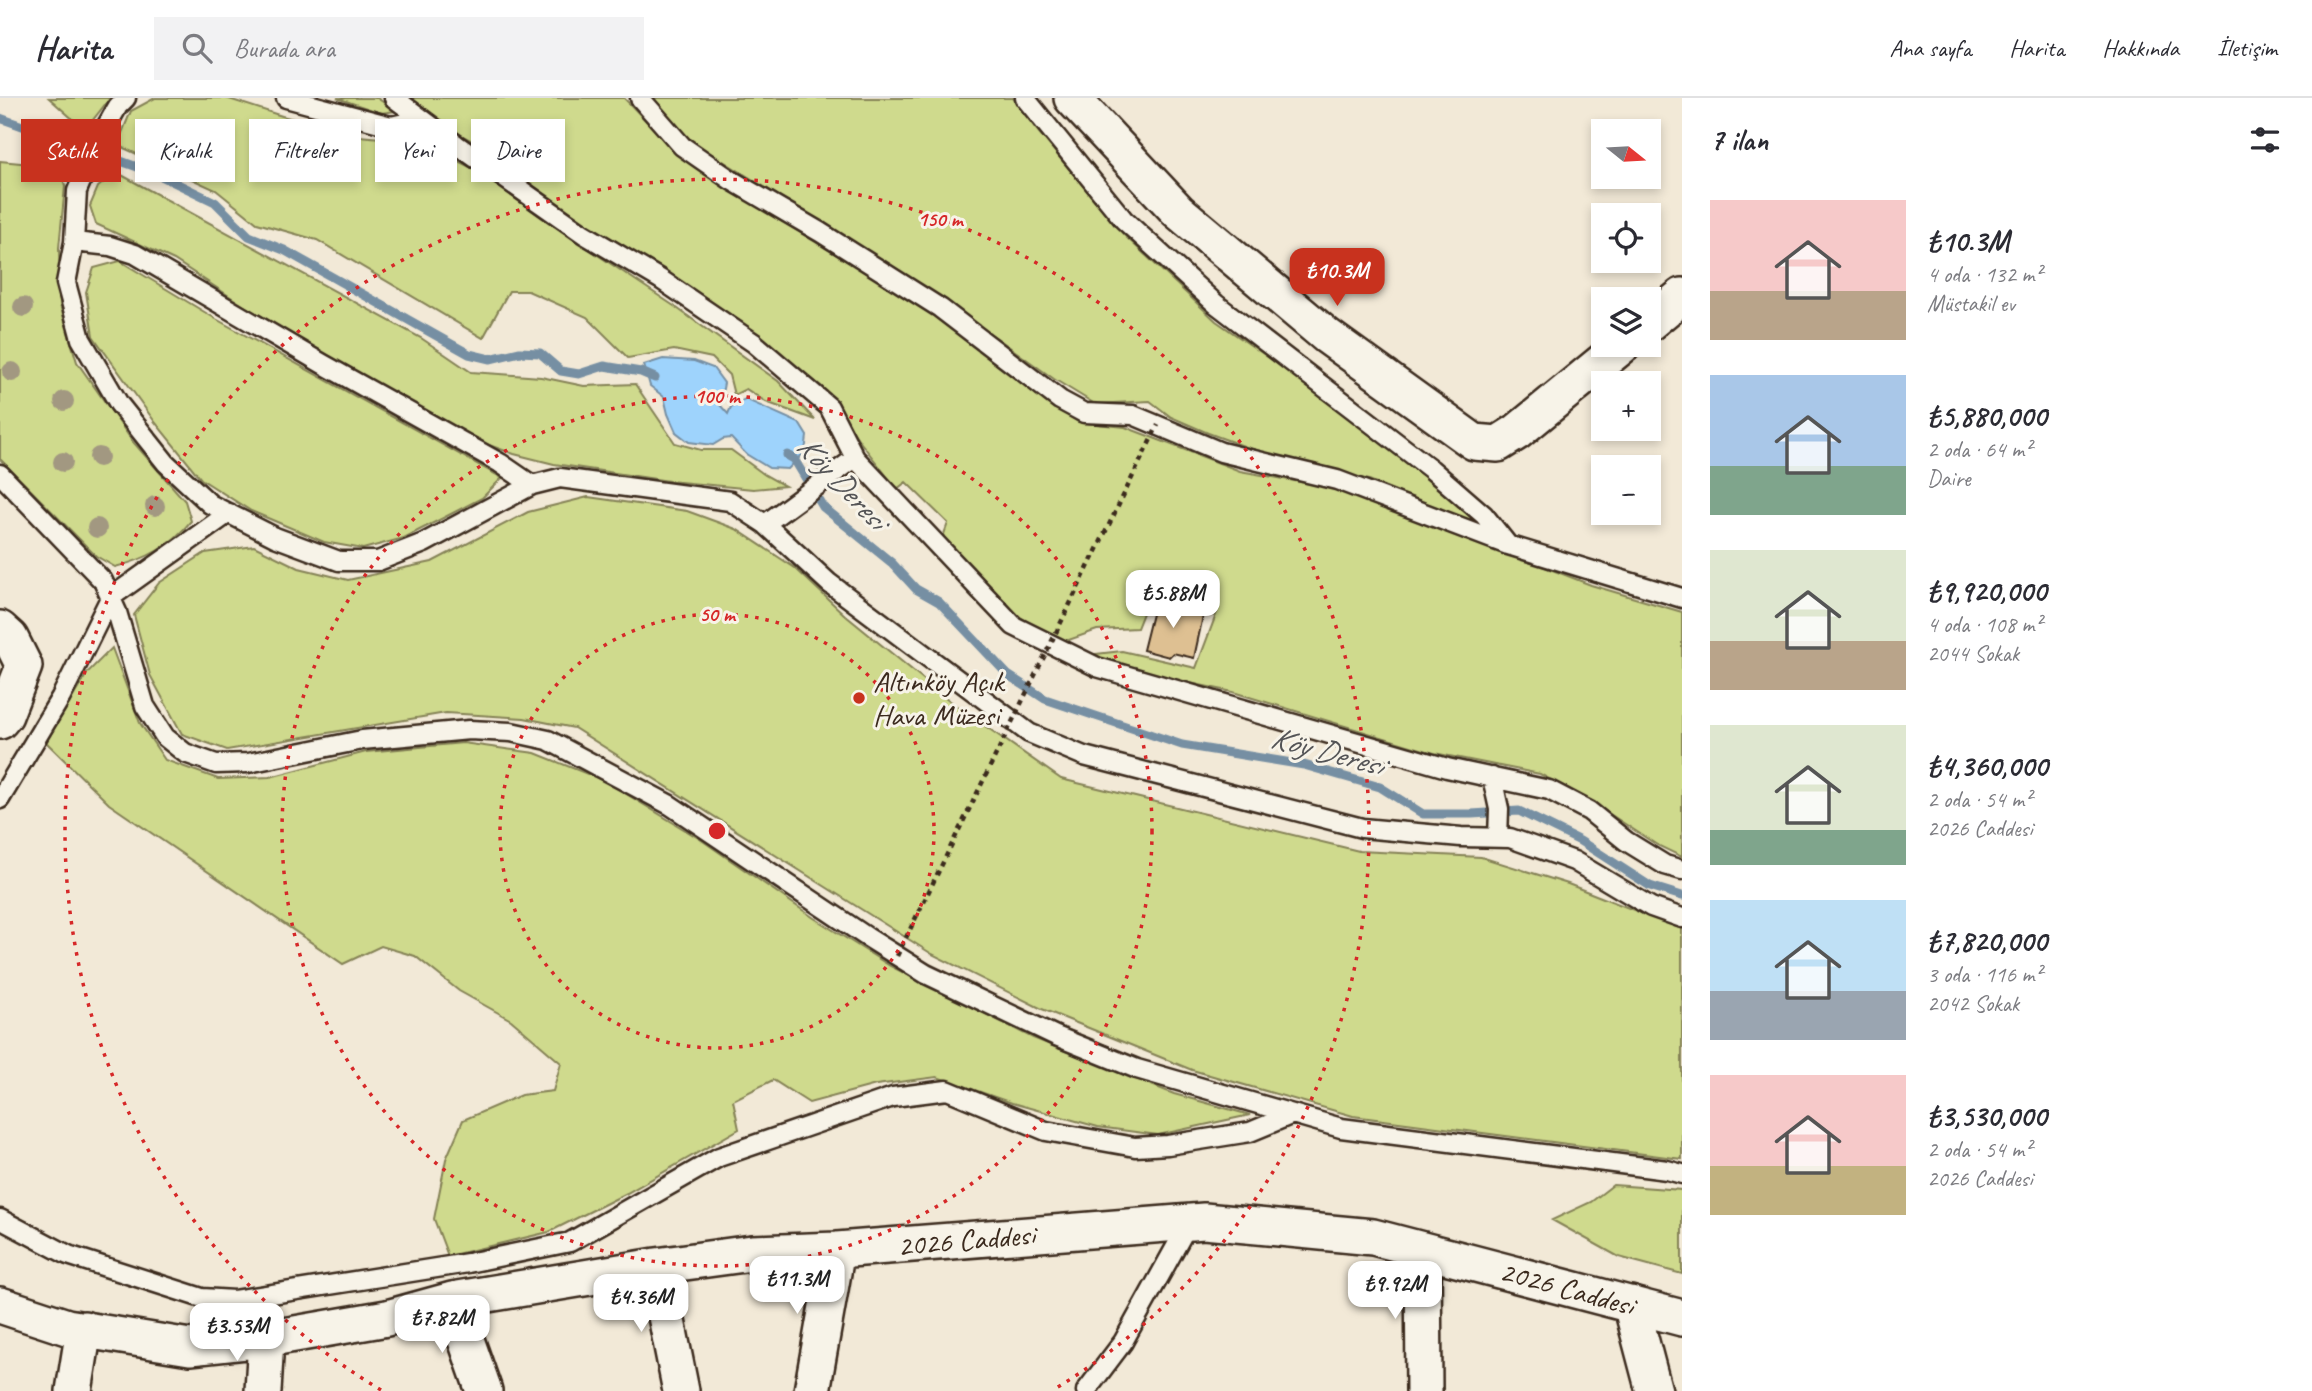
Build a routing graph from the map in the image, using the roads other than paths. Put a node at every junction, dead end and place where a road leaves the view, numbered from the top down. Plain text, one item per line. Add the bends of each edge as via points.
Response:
1 (126, 98) edge
2 (286, 98) edge
3 (394, 98) edge
4 (640, 98) edge
5 (1025, 98) edge
6 (1072, 98) edge
7 (422, 119) edge
8 (375, 122) edge
9 (457, 144) edge
10 (74, 242) junction
11 (1682, 296) edge
12 (1661, 313) edge
13 (1608, 357) edge
14 (855, 458) junction
15 (0, 474) edge
16 (532, 485) junction
17 (229, 513) junction
18 (765, 524) junction
19 (1507, 545) junction
20 (110, 598) junction
21 (1682, 598) edge
22 (0, 629) edge
23 (0, 721) edge
24 (1492, 777) junction
25 (0, 799) edge
26 (1498, 838) junction
27 (1682, 870) edge
28 (1682, 918) edge
29 (1293, 1114) junction
30 (1682, 1174) edge
31 (0, 1219) edge
32 (1189, 1223) junction
33 (837, 1250) junction
34 (1423, 1250) junction
35 (656, 1266) junction
36 (452, 1300) junction
37 (1631, 1304) junction
38 (0, 1306) edge
39 (1682, 1318) edge
40 (84, 1329) junction
41 (267, 1339) junction
42 (74, 1391) edge
43 (262, 1391) edge
44 (484, 1391) edge
45 (681, 1391) edge
46 (812, 1391) edge
47 (1086, 1391) edge
48 (1424, 1391) edge
49 (1654, 1391) edge

1 - 10 lane via 98,141 76,191
2 - 8 lane
3 - 7 lane
4 - 19 lane via 682,146 940,308 1060,400 1084,413 1133,415 1221,452 1337,480
5 - 19 lane via 1124,220 1216,304 1431,469 1484,515
6 - 13 street via 1178,211 1327,336 1474,442 1498,444 1517,432
9 - 14 lane via 584,234 754,343 829,407
10 - 16 lane via 135,254
10 - 17 lane via 66,283 81,339 119,404 166,463 210,504
11 - 12 street
14 - 18 lane
14 - 24 lane via 1014,626 1097,667
15 - 20 lane via 103,581
16 - 17 lane via 424,543 378,561 339,561 275,537
16 - 18 lane via 560,478 719,499
17 - 20 lane
18 - 26 lane via 829,583 1030,733 1084,756 1362,828
19 - 21 lane
20 - 25 lane via 61,697
20 - 29 lane via 145,706 165,737 185,753 216,764 248,763 362,740 469,730 548,740 670,805 926,974 1044,1031 1137,1069
22 - 23 street via 24,666
24 - 26 lane via 1499,809
24 - 27 lane via 1549,790 1589,811 1655,859
26 - 28 lane via 1574,861 1651,907
29 - 30 lane via 1341,1128
29 - 31 lane via 1250,1132 1135,1147 1046,1131 947,1090 893,1097 719,1157 570,1242 234,1300 202,1298 68,1255
32 - 33 street, 2026 Caddesi
32 - 34 street, 2026 Caddesi via 1373,1237
32 - 47 lane via 1123,1342
33 - 35 street, 2026 Caddesi via 752,1253
33 - 46 street
34 - 37 street, 2026 Caddesi
34 - 48 street
35 - 36 street, 2026 Caddesi
35 - 45 street
36 - 41 street, 2026 Caddesi via 387,1318
36 - 44 street
37 - 39 street, 2026 Caddesi
37 - 49 street
38 - 40 street, 2026 Caddesi
40 - 41 street, 2026 Caddesi via 190,1347
40 - 42 street
41 - 43 street

